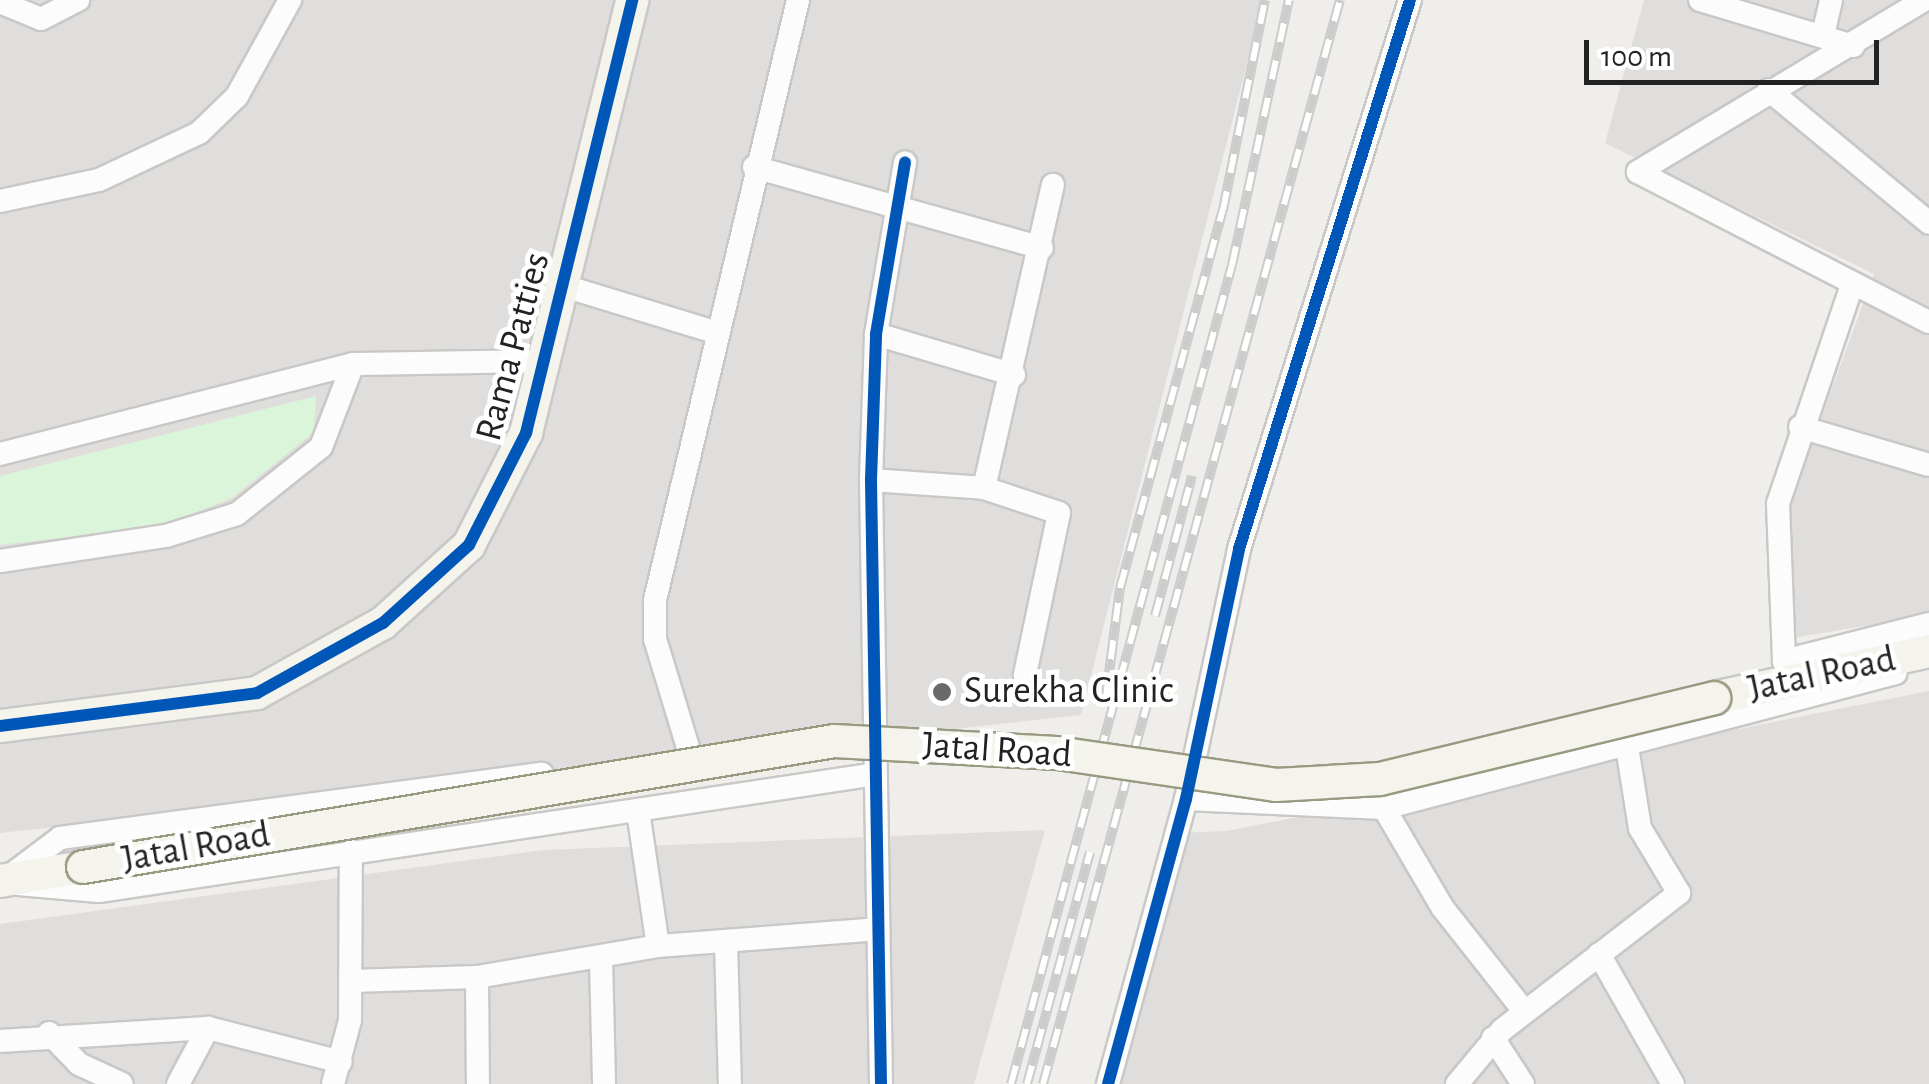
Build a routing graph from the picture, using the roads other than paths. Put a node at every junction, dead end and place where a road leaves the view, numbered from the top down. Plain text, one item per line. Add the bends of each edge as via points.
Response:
1 (78, 0) edge
2 (290, 0) edge
3 (632, 0) edge
4 (798, 0) edge
5 (1410, 0) edge
6 (1831, 0) edge
7 (1924, 0) edge
8 (0, 2) edge
9 (1715, 2) edge
10 (1823, 35) junction
11 (1853, 46) junction
12 (1769, 90) junction
13 (905, 162) dead end
14 (754, 167) junction
15 (1053, 185) dead end
16 (0, 202) edge
17 (895, 213) junction
18 (1929, 223) edge
19 (1042, 248) junction
20 (564, 286) junction
21 (1852, 286) junction
22 (1928, 319) edge
23 (718, 333) junction
24 (876, 334) junction
25 (544, 361) junction
26 (354, 364) junction
27 (1014, 376) junction
28 (1800, 427) junction
29 (0, 454) edge
30 (1929, 465) edge
31 (871, 480) junction
32 (984, 488) junction
33 (0, 561) edge
34 (1929, 624) edge
35 (1929, 651) edge
36 (1929, 666) edge
37 (1025, 675) dead end
38 (876, 724) junction
39 (0, 726) edge
40 (1627, 746) junction
41 (690, 754) junction
42 (875, 774) junction
43 (1186, 799) junction
44 (1384, 808) junction
45 (638, 811) junction
46 (352, 851) junction
47 (2, 881) edge
48 (878, 929) junction
49 (726, 944) junction
50 (658, 946) junction
51 (1599, 954) junction
52 (601, 959) junction
53 (477, 977) junction
54 (352, 981) junction
55 (1524, 1011) junction
56 (208, 1028) junction
57 (49, 1033) junction
58 (1492, 1038) junction
59 (0, 1040) edge
60 (337, 1073) edge
61 (122, 1084) edge
62 (178, 1084) edge
63 (478, 1084) edge
64 (604, 1084) edge
65 (730, 1084) edge
66 (880, 1084) edge
67 (1108, 1084) edge
68 (1457, 1084) edge
69 (1524, 1084) edge
70 (1673, 1084) edge

1 - 8 street via 41,19
2 - 16 street via 236,96 198,132 99,180
3 - 20 main road, Rama Patties
4 - 14 street
5 - 43 street via 1239,549
6 - 10 street
7 - 11 street
9 - 10 street
10 - 11 street
11 - 12 street
12 - 18 street
12 - 21 street via 1638,176
13 - 17 street
14 - 17 street
14 - 23 street
15 - 19 street
17 - 19 street
17 - 24 street
19 - 27 street
20 - 23 street
20 - 25 main road, Rama Patties
21 - 22 street
21 - 28 street
23 - 41 street via 653,618
24 - 27 street
24 - 31 street
25 - 26 street
25 - 39 main road, Rama Patties via 526,434 487,524 368,633 257,693
26 - 29 street
26 - 33 street via 321,447 236,514 166,536
27 - 32 street
28 - 30 street
28 - 34 street via 1775,526 1784,662
31 - 32 street
31 - 38 street
32 - 37 street via 1042,500 1061,523
35 - 47 main road, Jatal Road, bridge via 1380,779 1293,784 1057,752 834,741
36 - 40 street
38 - 41 street
38 - 42 street
40 - 44 street
40 - 51 street via 1640,828 1680,888
41 - 47 street via 60,838
42 - 45 street
42 - 48 street
43 - 44 street
43 - 67 street
44 - 55 street via 1442,907
45 - 46 street
45 - 50 street
46 - 47 street via 99,891
46 - 54 street
48 - 49 street
48 - 66 street
49 - 50 street
49 - 65 street
50 - 52 street
51 - 55 street
51 - 70 street
52 - 53 street
52 - 64 street
53 - 54 street
53 - 63 street
54 - 60 street
55 - 58 street
56 - 57 street
56 - 60 street
56 - 62 street
57 - 59 street
57 - 61 street via 79,1064
58 - 68 street
58 - 69 street

